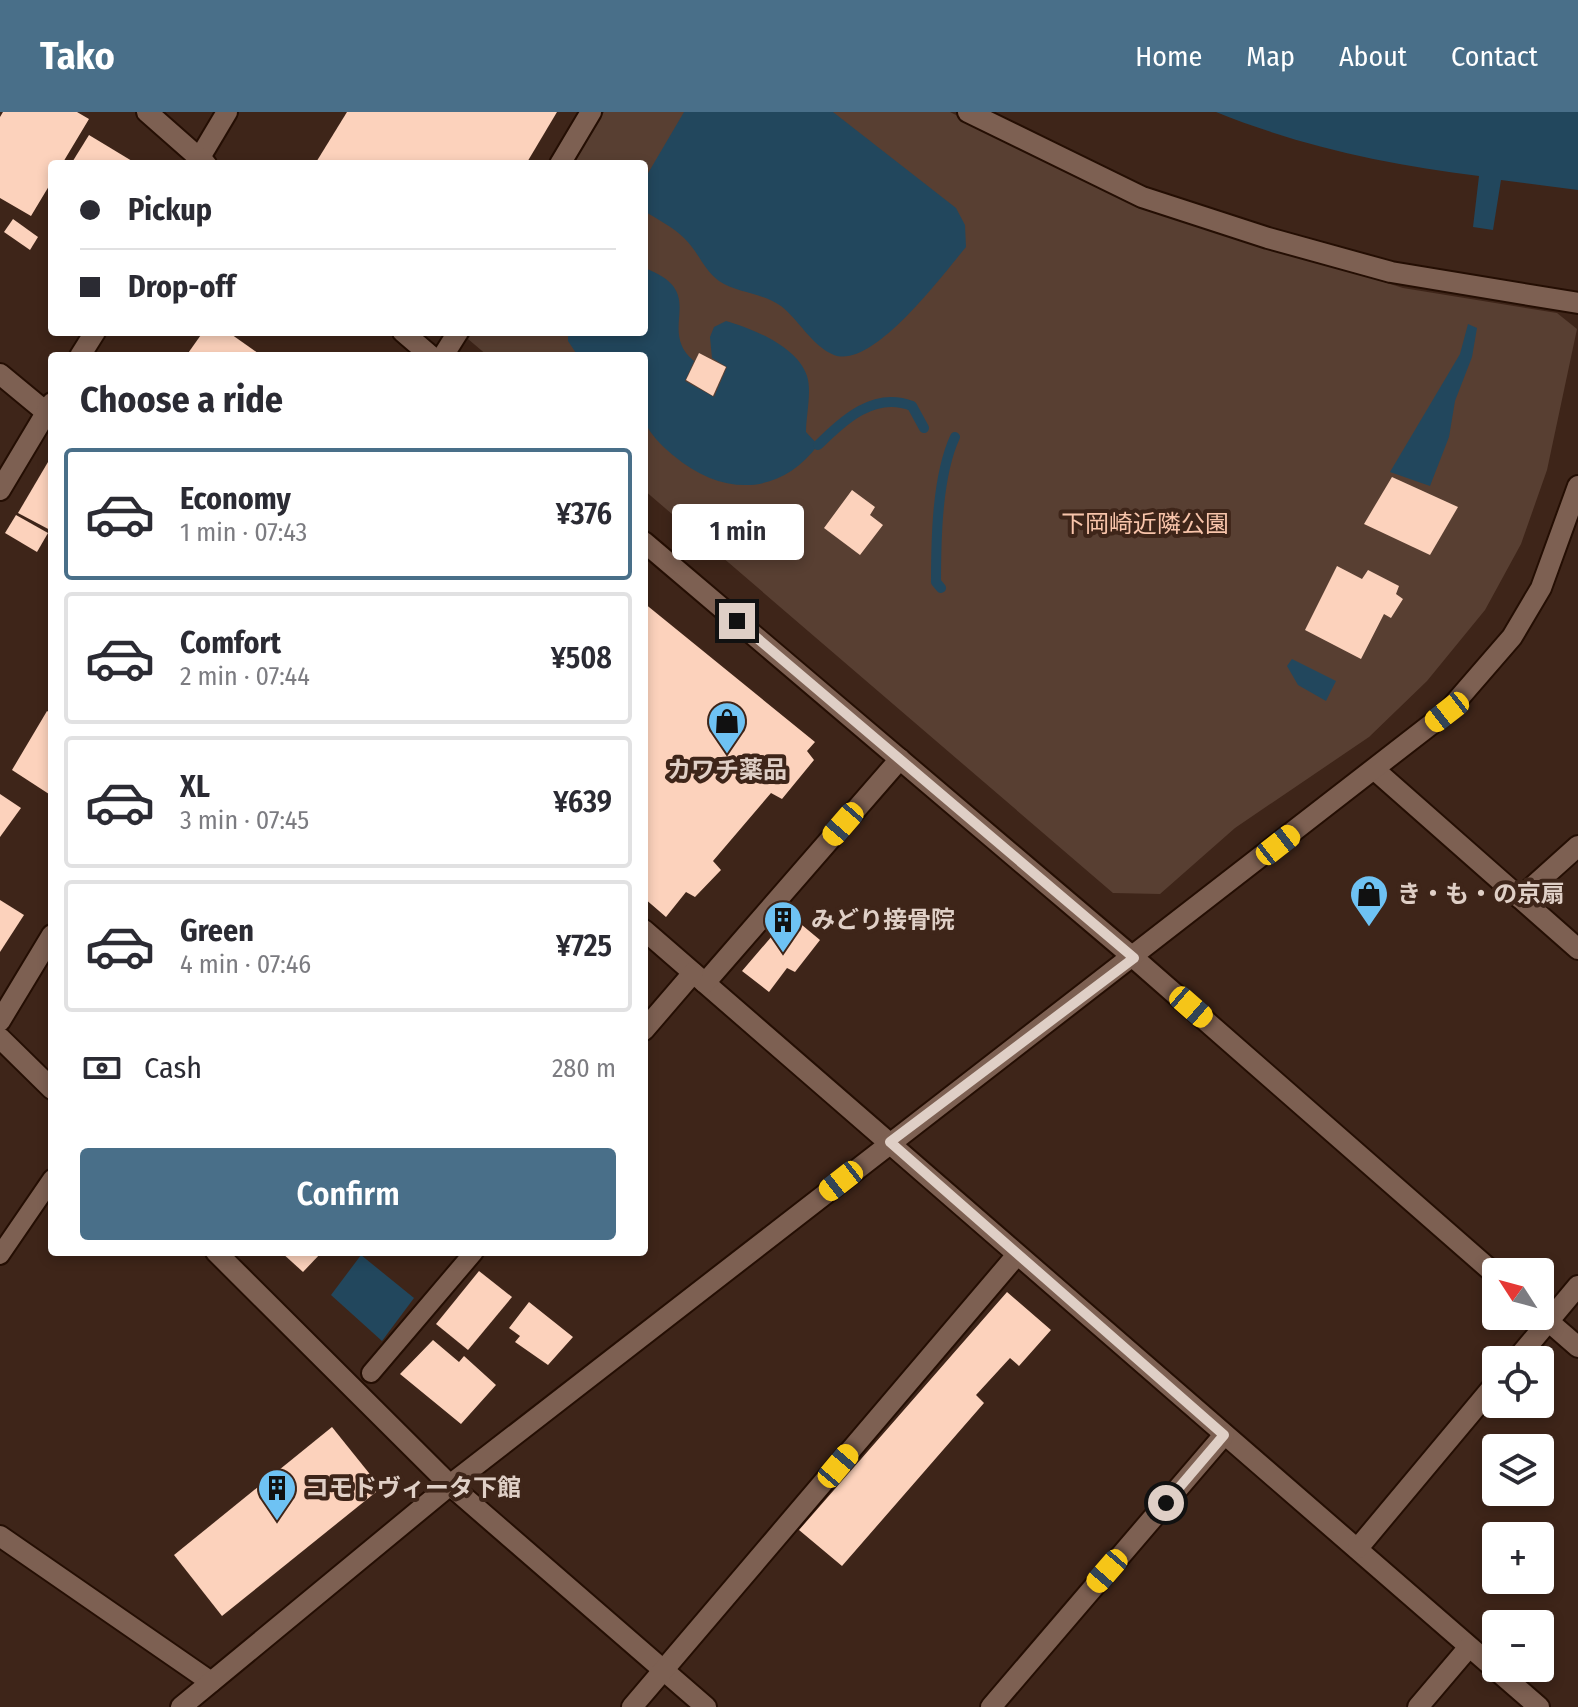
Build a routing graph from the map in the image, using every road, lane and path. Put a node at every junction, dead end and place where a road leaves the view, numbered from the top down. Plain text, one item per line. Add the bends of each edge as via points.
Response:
1 (147, 112) edge
2 (227, 112) edge
3 (591, 112) edge
4 (968, 112) edge
5 (198, 160) edge
6 (201, 160) edge
7 (562, 160) edge
8 (1578, 303) edge
9 (408, 336) edge
10 (426, 352) edge
11 (0, 374) edge
12 (48, 410) edge
13 (48, 414) edge
14 (1578, 486) edge
15 (0, 490) edge
16 (648, 545) edge
17 (900, 759) junction
18 (1375, 770) junction
19 (1578, 846) edge
20 (1520, 898) junction
21 (648, 933) edge
22 (48, 942) edge
23 (1578, 949) edge
24 (1134, 958) junction
25 (699, 978) junction
26 (0, 1021) edge
27 (648, 1026) edge
28 (0, 1038) edge
29 (48, 1085) edge
30 (890, 1142) junction
31 (48, 1185) edge
32 (0, 1255) edge
33 (220, 1256) edge
34 (471, 1256) edge
35 (1016, 1256) junction
36 (1482, 1263) edge
37 (1578, 1286) edge
38 (1554, 1309) edge
39 (1554, 1327) edge
40 (1578, 1347) edge
41 (371, 1373) dead end
42 (1482, 1400) edge
43 (1224, 1435) junction
44 (450, 1485) junction
45 (0, 1536) edge
46 (1358, 1548) junction
47 (1469, 1647) junction
48 (663, 1671) junction
49 (211, 1682) junction
50 (181, 1707) edge
51 (632, 1707) edge
52 (706, 1707) edge
53 (991, 1707) edge
54 (1418, 1707) edge
55 (1539, 1707) edge

1 - 5 street
2 - 6 street
3 - 7 street
4 - 8 street via 1142,197 1268,238 1391,272
9 - 10 street
11 - 12 street
13 - 15 street
14 - 18 street via 1541,588 1512,637 1447,712
16 - 17 street
17 - 24 street
17 - 25 street
18 - 20 street
18 - 24 street
19 - 20 street
20 - 23 street
21 - 25 street
22 - 26 street
24 - 30 street
24 - 36 street
25 - 27 street
25 - 30 street
28 - 29 street
30 - 35 street
30 - 44 street
31 - 32 lane
33 - 44 street
34 - 41 lane
35 - 43 street
35 - 48 street
37 - 38 street
39 - 40 street
42 - 46 street
43 - 46 street
43 - 53 street
44 - 48 street
44 - 49 street
45 - 49 street
46 - 47 street
47 - 54 street
47 - 55 street
48 - 51 street
48 - 52 street
49 - 50 street

